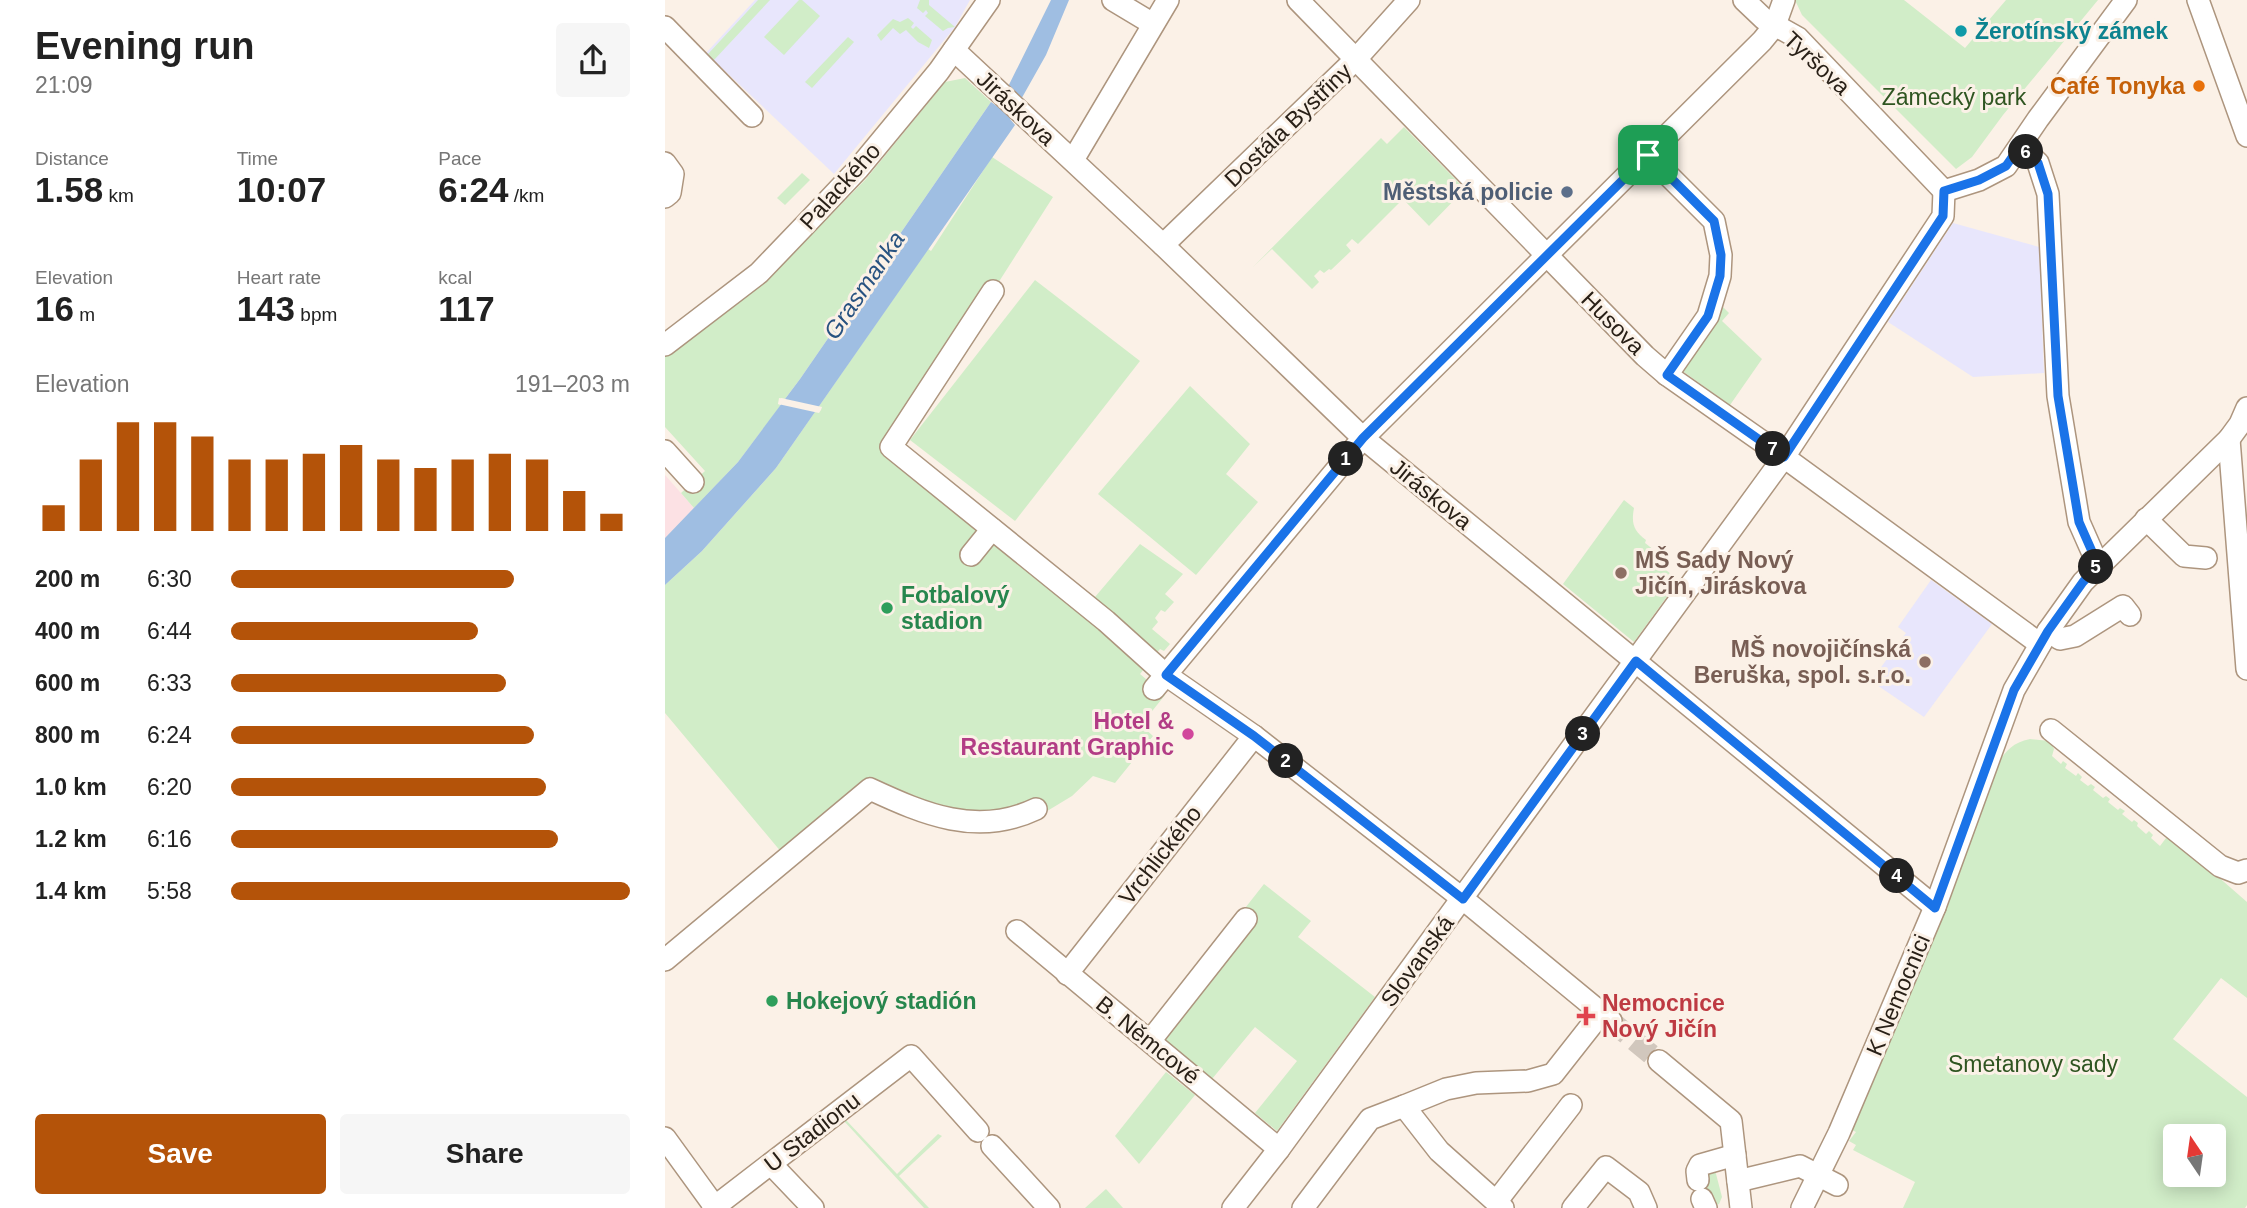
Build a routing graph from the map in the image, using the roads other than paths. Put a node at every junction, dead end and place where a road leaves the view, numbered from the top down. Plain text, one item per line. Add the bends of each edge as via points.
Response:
1 (989, 0) edge
2 (1113, 0) edge
3 (1168, 0) edge
4 (1298, 0) edge
5 (1409, 0) edge
6 (1744, 0) edge
7 (1784, 0) edge
8 (2126, 0) edge
9 (2198, 0) edge
10 (1153, 24) junction
11 (1775, 25) junction
12 (665, 27) edge
13 (954, 50) junction
14 (1356, 59) junction
15 (752, 117) dead end
16 (2247, 136) edge
17 (2020, 146) junction
18 (1648, 155) junction
19 (1073, 160) junction
20 (665, 163) edge
21 (1944, 191) junction
22 (665, 197) edge
23 (1163, 245) junction
24 (1546, 256) junction
25 (993, 291) dead end
26 (665, 345) edge
27 (1667, 375) junction
28 (2247, 408) edge
29 (1363, 438) junction
30 (2229, 439) junction
31 (665, 451) edge
32 (1784, 457) junction
33 (693, 482) dead end
34 (2146, 519) junction
35 (992, 529) junction
36 (971, 555) dead end
37 (2206, 558) dead end
38 (2098, 565) junction
39 (2130, 615) dead end
40 (2044, 637) junction
41 (1636, 661) junction
42 (2247, 669) edge
43 (1160, 682) junction
44 (2051, 730) dead end
45 (1254, 736) junction
46 (1036, 809) dead end
47 (2247, 870) edge
48 (1463, 899) junction
49 (1935, 908) junction
50 (1246, 919) dead end
51 (1017, 931) dead end
52 (665, 960) edge
53 (1067, 974) junction
54 (1150, 1041) junction
55 (1659, 1061) tunnel mouth
56 (1404, 1105) junction
57 (1571, 1105) dead end
58 (666, 1141) edge
59 (1279, 1149) junction
60 (1735, 1155) junction
61 (771, 1164) junction
62 (1812, 1169) junction
63 (1738, 1181) junction
64 (1702, 1195) edge
65 (1244, 1204) edge
66 (1499, 1205) edge
67 (714, 1207) edge
68 (1737, 1207) edge
69 (813, 1208) edge
70 (1049, 1208) edge
71 (1303, 1208) edge
72 (1573, 1208) edge
73 (1646, 1208) edge
74 (1802, 1208) edge

1 - 13 street, Palackého
2 - 10 street
3 - 10 street
4 - 14 street, Husova
5 - 14 street, Dostála Bystřiny
6 - 11 street, Tyršova
7 - 11 street
8 - 17 street
9 - 16 street
10 - 19 street
11 - 18 street
11 - 21 street, Tyršova via 1798,38
12 - 15 street
13 - 19 street, Jiráskova
13 - 26 street, Palackého via 858,169 759,273
14 - 23 street, Dostála Bystřiny
14 - 24 street, Husova
17 - 21 street via 2006,166
17 - 38 street via 2038,163 2048,194 2058,396 2079,522
18 - 24 street
18 - 27 street via 1714,221 1721,255 1708,316
19 - 23 street, Jiráskova
20 - 22 street via 673,174
21 - 32 street, Slovanská via 1943,216
23 - 29 street, Jiráskova
24 - 27 street, Husova
24 - 29 street
25 - 35 street via 891,447
27 - 32 street, Husova
28 - 30 street, K Nemocnici
29 - 41 street, Jiráskova
29 - 43 street
30 - 34 street, K Nemocnici
30 - 42 street
31 - 33 street
32 - 40 street, Husova
32 - 41 street, Slovanská
34 - 37 street via 2184,556
34 - 38 street, K Nemocnici
35 - 36 street
35 - 43 street via 1106,621
38 - 40 street, K Nemocnici
39 - 40 street via 2123,606 2075,636
40 - 49 street, K Nemocnici via 2014,690
41 - 48 street, Slovanská
41 - 49 street, Jiráskova
43 - 45 street
44 - 47 street via 2220,866 2238,873
45 - 48 street
45 - 53 street, Vrchlického
46 - 52 street via 992,821 943,818 870,789
48 - 56 street via 1606,1017 1553,1074 1446,1089
48 - 59 street, Slovanská
49 - 62 street, K Nemocnici via 1839,1133
50 - 54 street
51 - 53 street, B. Němcové
53 - 54 street, B. Němcové
54 - 59 street, B. Němcové
55 - 60 street via 1731,1121
56 - 66 street via 1439,1151
56 - 71 street via 1370,1119
57 - 66 street
58 - 67 street
59 - 65 street, Slovanská
60 - 63 street
60 - 64 street via 1700,1165
61 - 67 street, U Stadionu
61 - 69 street
61 - 70 street, U Stadionu via 911,1056
62 - 63 street
62 - 74 street, K Nemocnici
63 - 68 street
72 - 73 street via 1606,1167 1639,1192

